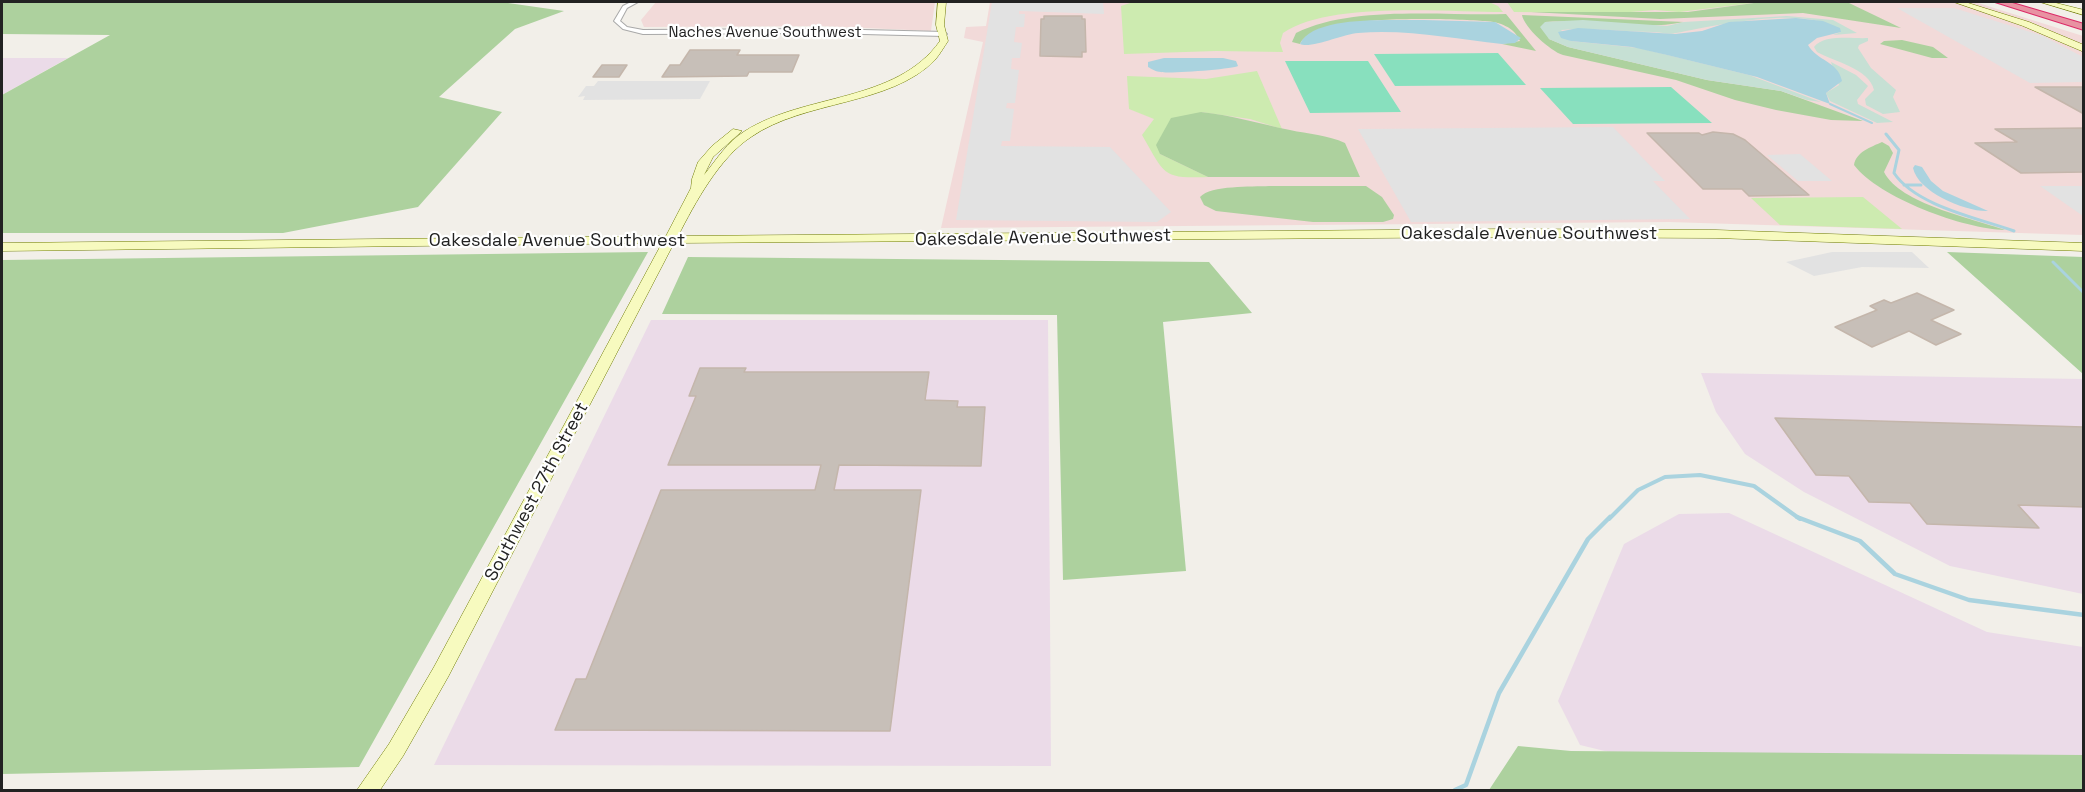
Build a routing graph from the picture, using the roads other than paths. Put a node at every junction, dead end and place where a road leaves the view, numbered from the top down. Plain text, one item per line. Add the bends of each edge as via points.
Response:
1 (635, 2) edge
2 (942, 2) edge
3 (1958, 2) edge
4 (2000, 2) edge
5 (2019, 2) edge
6 (2044, 2) edge
7 (2084, 13) edge
8 (2084, 21) edge
9 (2084, 27) edge
10 (944, 34) junction
11 (2084, 49) edge
12 (670, 241) junction
13 (2, 247) edge
14 (2084, 247) edge
15 (368, 790) edge

1 - 10 street, Naches Avenue Southwest via 624,7 617,21 625,28 643,32
2 - 10 street via 940,25
3 - 11 street via 2026,24
4 - 9 highway
5 - 8 highway
6 - 7 street
10 - 12 street, Southwest 27th Street via 941,48 903,78 784,116 734,144 697,188
12 - 13 street, Oakesdale Avenue Southwest
12 - 14 street, Oakesdale Avenue Southwest via 1536,233 1716,234
12 - 15 street, Southwest 27th Street via 441,672

